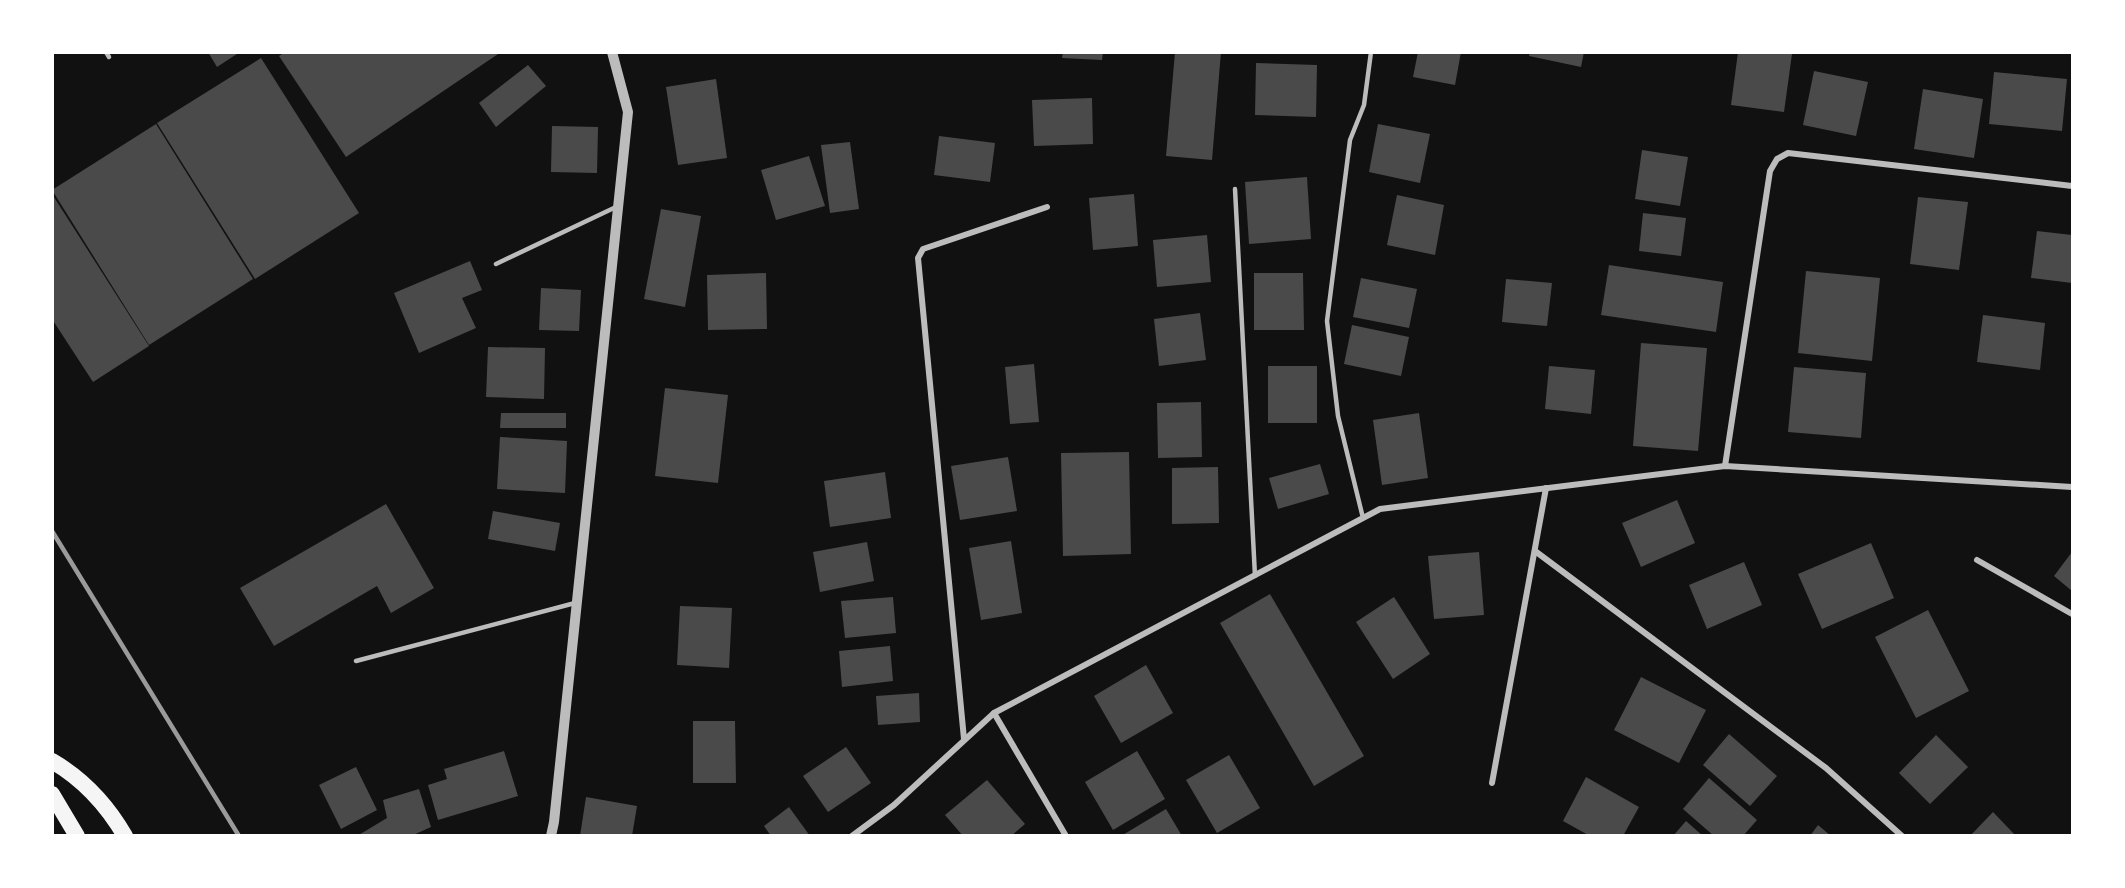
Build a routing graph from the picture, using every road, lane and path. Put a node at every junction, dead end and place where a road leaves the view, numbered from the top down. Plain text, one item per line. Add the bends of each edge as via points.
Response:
1 (612, 52) edge
2 (1371, 52) edge
3 (2073, 186) edge
4 (1235, 189) dead end
5 (618, 206) junction
6 (1047, 207) dead end
7 (496, 264) dead end
8 (1725, 466) junction
9 (2073, 487) edge
10 (1546, 488) junction
11 (1364, 518) junction
12 (1535, 551) junction
13 (1977, 560) dead end
14 (1255, 576) junction
15 (577, 603) junction
16 (2073, 614) edge
17 (356, 661) dead end
18 (994, 713) junction
19 (964, 739) junction
20 (52, 760) edge
21 (1492, 783) dead end
22 (52, 794) edge
23 (77, 836) edge
24 (125, 836) edge
25 (551, 836) edge
26 (852, 836) edge
27 (1066, 836) edge
28 (1902, 836) edge

1 - 5 street via 628,112
2 - 11 lane via 1364,105 1350,140 1327,321 1338,416
3 - 8 street via 1788,153 1777,159 1770,171
4 - 14 lane
5 - 7 lane
5 - 15 street
6 - 19 street via 923,249 918,258
8 - 9 street
8 - 10 street
10 - 11 street via 1380,509
10 - 12 street
11 - 14 street
12 - 21 street
12 - 28 street via 1826,768
13 - 16 street
14 - 18 street
15 - 17 lane
15 - 25 street
18 - 19 street
18 - 27 street
19 - 26 street via 894,805
20 - 24 highway via 71,772 110,810
22 - 23 highway

